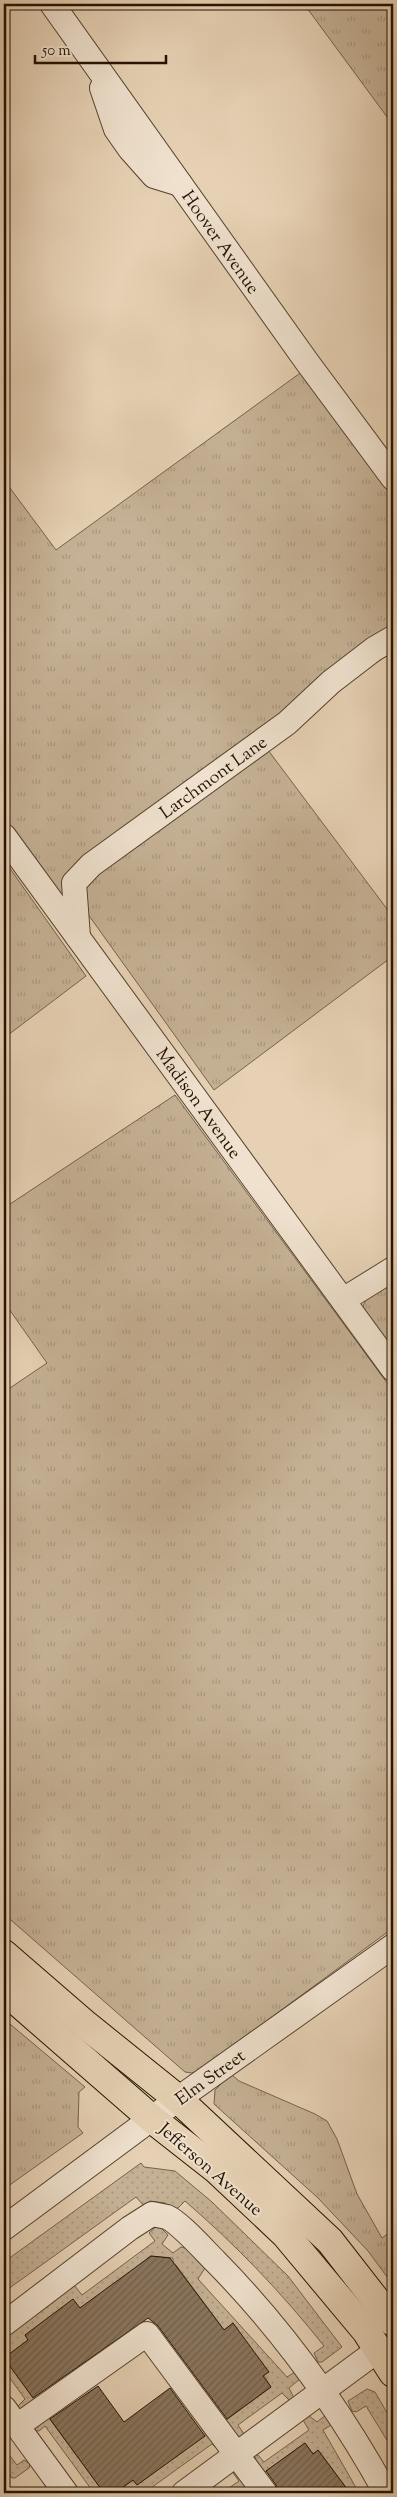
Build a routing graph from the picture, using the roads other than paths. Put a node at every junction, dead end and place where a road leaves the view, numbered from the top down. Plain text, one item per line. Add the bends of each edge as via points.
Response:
1 (52, 4) edge
2 (393, 478) edge
3 (393, 638) edge
4 (4, 836) edge
5 (78, 937) junction
6 (393, 1269) edge
7 (343, 1300) junction
8 (393, 1370) edge
9 (393, 1946) edge
10 (4, 1954) edge
11 (4, 1990) edge
12 (178, 2099) junction
13 (152, 2119) junction
14 (4, 2228) edge
15 (393, 2322) edge
16 (4, 2324) edge
17 (378, 2350) junction
18 (393, 2373) edge
19 (323, 2390) junction
20 (10, 2417) edge
21 (237, 2455) junction
22 (66, 2493) edge
23 (184, 2493) edge
24 (265, 2493) edge
25 (386, 2493) edge

1 - 2 street, Hoover Avenue
3 - 5 street, Larchmont Lane via 331,682 287,722 91,865 74,883
4 - 5 street, Madison Avenue
5 - 7 street, Madison Avenue
6 - 7 street
7 - 8 street, Madison Avenue
9 - 12 street, Elm Street
10 - 12 main road, Jefferson Avenue
11 - 13 main road, Jefferson Avenue
12 - 13 street, Elm Street
12 - 15 main road, Jefferson Avenue via 330,2241
13 - 14 street, Elm Street
13 - 17 main road, Jefferson Avenue via 217,2170 285,2234 366,2331
16 - 19 street via 152,2214 168,2218 239,2285
17 - 18 main road, Jefferson Avenue
17 - 19 street
19 - 21 street
19 - 25 street
20 - 21 street via 148,2334
20 - 22 street
21 - 23 street
21 - 24 street

